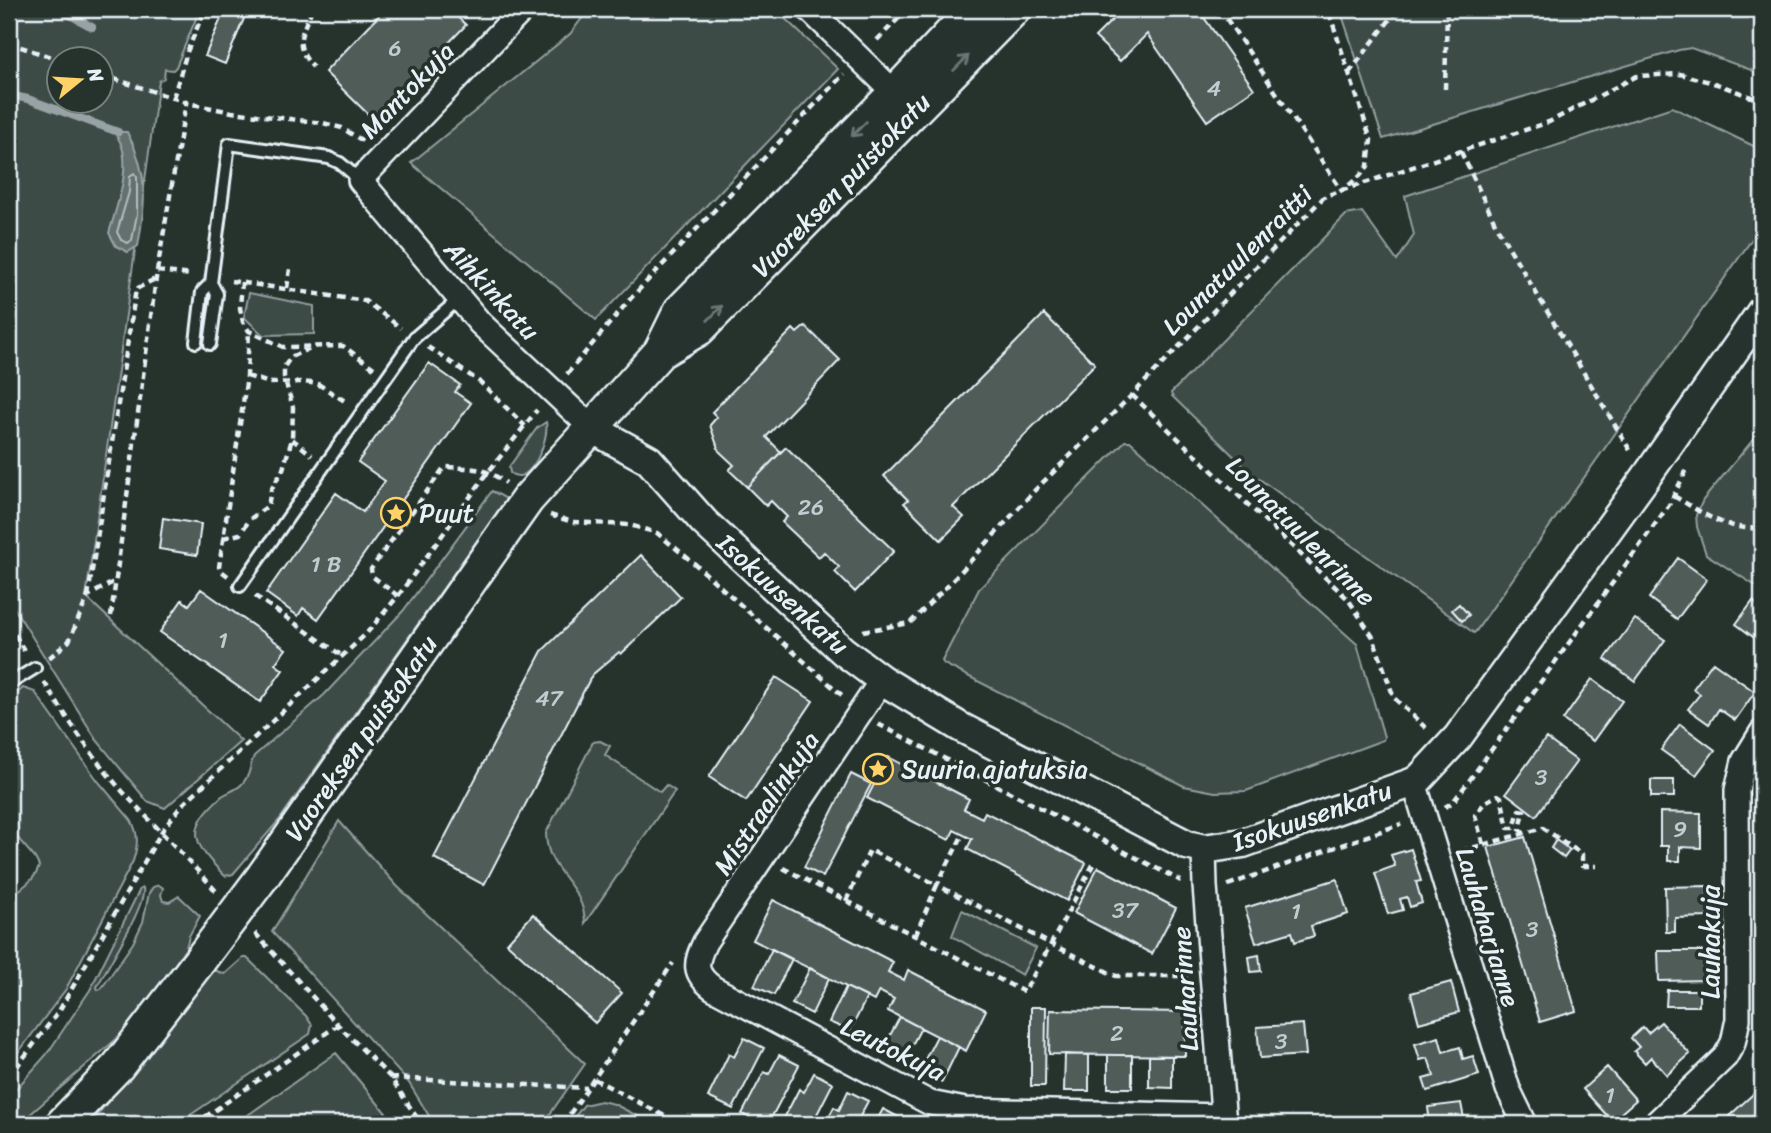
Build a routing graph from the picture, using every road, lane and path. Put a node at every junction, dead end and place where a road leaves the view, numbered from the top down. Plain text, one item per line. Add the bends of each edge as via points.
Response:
1 (205, 9) edge
2 (312, 9) edge
3 (523, 9) edge
4 (809, 9) edge
5 (908, 9) edge
6 (974, 9) edge
7 (1014, 9) edge
8 (1220, 9) edge
9 (1328, 9) edge
10 (1398, 9) edge
11 (1447, 9) edge
12 (9, 43) edge
13 (46, 55) edge
14 (859, 58) junction
15 (313, 67) dead end
16 (1349, 73) junction
17 (116, 80) edge
18 (1445, 89) dead end
19 (173, 98) junction
20 (1762, 101) edge
21 (904, 102) junction
22 (186, 103) junction
23 (1461, 152) junction
24 (382, 155) junction
25 (360, 180) junction
26 (1342, 191) junction
27 (290, 269) dead end
28 (157, 271) junction
29 (156, 279) junction
30 (211, 280) junction
31 (242, 282) junction
32 (287, 288) junction
33 (459, 299) junction
34 (1762, 311) edge
35 (249, 331) junction
36 (414, 338) junction
37 (197, 342) dead end
38 (210, 344) dead end
39 (312, 347) junction
40 (247, 376) junction
41 (386, 376) junction
42 (285, 383) junction
43 (553, 391) junction
44 (1132, 395) junction
45 (360, 412) junction
46 (525, 426) junction
47 (593, 429) junction
48 (292, 439) junction
49 (324, 464) junction
50 (1690, 464) dead end
51 (489, 471) junction
52 (1647, 477) junction
53 (1674, 496) junction
54 (527, 500) junction
55 (1762, 528) edge
56 (223, 538) junction
57 (116, 580) junction
58 (240, 586) junction
59 (88, 596) junction
60 (398, 596) junction
61 (111, 616) dead end
62 (910, 623) dead end
63 (9, 624) edge
64 (344, 657) junction
65 (35, 668) junction
66 (882, 680) junction
67 (9, 684) edge
68 (849, 701) dead end
69 (1762, 732) edge
70 (1449, 748) junction
71 (1414, 782) junction
72 (162, 831) junction
73 (1523, 832) junction
74 (961, 838) dead end
75 (1483, 844) junction
76 (1204, 849) junction
77 (1457, 852) dead end
78 (763, 858) junction
79 (1095, 861) dead end
80 (1597, 866) dead end
81 (937, 885) junction
82 (217, 892) dead end
83 (846, 901) junction
84 (254, 933) dead end
85 (915, 936) junction
86 (1051, 944) junction
87 (698, 965) junction
88 (1212, 976) junction
89 (338, 1025) junction
90 (9, 1077) edge
91 (391, 1079) junction
92 (594, 1079) junction
93 (588, 1088) junction
94 (1223, 1120) edge
95 (62, 1124) edge
96 (195, 1124) edge
97 (421, 1124) edge
98 (563, 1124) edge
99 (680, 1124) edge
100 (1525, 1124) edge
101 (1655, 1124) edge

1 - 19 path
2 - 15 path via 300,42
3 - 24 street, Mantokuja
4 - 14 street
5 - 14 path
6 - 21 main road, Vuoreksen puistokatu
21 -> 7 main road, Vuoreksen puistokatu
8 - 26 path
9 - 16 path
10 - 16 path
11 - 18 path
12 - 13 path
14 - 21 street
14 - 43 path via 631,298
16 - 26 path via 1371,153 1368,166
17 - 19 path
19 - 22 path
20 - 23 path, Lounatuulenraitti via 1680,74 1645,74 1555,119
21 - 47 main road, Vuoreksen puistokatu via 699,329 660,352
22 - 24 path via 342,128
22 - 28 path
23 - 26 path, Lounatuulenraitti
23 - 52 path via 1498,229
24 - 25 street, Mantokuja
25 - 30 lane via 329,158 229,144
25 - 33 street, Aihkinkatu
26 - 44 path, Lounatuulenraitti via 1325,196
27 - 32 path
28 - 29 path
28 - 30 path
29 - 57 path
29 - 59 path via 136,289
30 - 31 path
30 - 37 lane via 202,292
30 - 38 lane via 217,295
31 - 32 path
31 - 35 path via 240,308
32 - 36 path via 365,301
33 - 36 lane
33 - 43 street, Aihkinkatu
34 - 52 street, Isokuusenkatu
35 - 39 path via 283,347
35 - 40 path
36 - 41 lane
36 - 46 path via 480,382
39 - 41 path via 343,346
39 - 42 path via 285,363
40 - 42 path
40 - 56 path
41 - 45 lane
42 - 45 path via 318,384
42 - 48 path via 293,407
43 - 46 path
43 - 47 street, Aihkinkatu
44 - 62 path, Lounatuulenraitti
44 - 70 path, Lounatuulenrinne via 1348,599 1373,637 1394,698
45 - 49 lane
46 - 51 path
47 - 54 main road, Vuoreksen puistokatu
47 - 66 street, Isokuusenkatu via 649,460 714,531 843,651
48 - 49 path
48 - 56 path via 268,506 250,519 240,534
49 - 58 lane
50 - 53 path
51 - 54 path
51 - 60 path
51 - 60 path via 443,469 371,569 372,576
52 - 70 street, Isokuusenkatu
53 - 55 path via 1718,522 1742,530
53 - 70 path, Lounatuulenrinne via 1475,771
54 - 68 path via 561,520 630,525 657,533
54 - 95 main road, Vuoreksen puistokatu, bridge via 263,876 118,1066
56 - 58 path via 220,570
57 - 59 path
57 - 61 path
58 - 64 path
59 - 65 path via 69,641
60 - 64 path
63 - 65 path
64 - 72 path via 211,776
65 - 67 lane
65 - 72 path via 122,791
66 - 76 street, Isokuusenkatu via 960,727 1187,845
66 - 78 street, Mistraalinkuja
69 - 101 street, Lauhakuja via 1744,761 1737,790 1738,1019 1733,1043 1719,1064
70 - 71 street, Isokuusenkatu
71 - 76 street, Isokuusenkatu via 1243,843
71 - 100 street, Lauhaharjanne via 1508,1088
72 - 82 path
72 - 90 path via 60,1011
73 - 75 path
73 - 75 path via 1524,811 1519,810 1515,826 1508,828 1498,795 1475,815
73 - 80 path via 1545,828 1582,854 1582,866
74 - 81 path
75 - 77 path
76 - 88 street, Lauharinne
78 - 83 path
78 - 87 street, Mistraalinkuja via 705,942
79 - 86 path
81 - 83 path via 870,850
81 - 85 path
81 - 86 path
83 - 85 path
84 - 89 path
85 - 86 path via 1024,992
86 - 88 path via 1116,976
87 - 92 path via 674,962
87 - 94 street, Leutokuja via 702,979 713,988 930,1103 965,1110
88 - 94 street, Lauharinne
89 - 91 path
89 - 96 path
91 - 93 path
91 - 97 path
92 - 93 path
92 - 99 path
93 - 98 path

